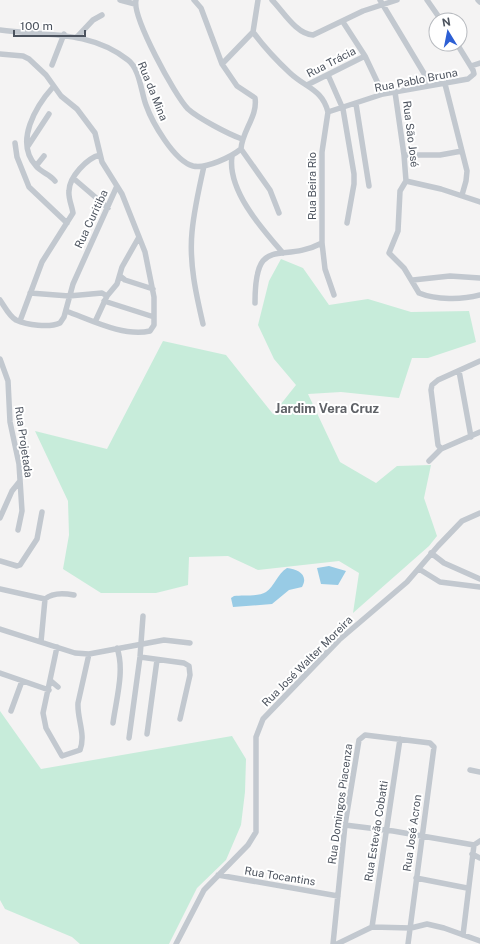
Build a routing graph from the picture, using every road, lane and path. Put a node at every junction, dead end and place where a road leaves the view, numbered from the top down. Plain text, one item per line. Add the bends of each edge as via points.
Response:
1 (120, 0) edge
2 (194, 0) edge
3 (258, 0) edge
4 (272, 0) edge
5 (396, 0) edge
6 (427, 0) edge
7 (135, 2) edge
8 (381, 2) edge
9 (435, 12) edge
10 (102, 15) dead end
11 (343, 22) junction
12 (0, 30) edge
13 (253, 32) junction
14 (64, 34) junction
15 (77, 37) junction
16 (461, 52) edge
17 (0, 54) edge
18 (365, 56) junction
19 (480, 63) edge
20 (222, 64) junction
21 (52, 65) dead end
22 (471, 66) junction
23 (328, 75) junction
24 (445, 84) junction
25 (307, 85) junction
26 (431, 85) junction
27 (53, 87) junction
28 (395, 92) junction
29 (383, 94) junction
30 (356, 104) junction
31 (343, 108) junction
32 (328, 112) junction
33 (50, 114) dead end
34 (242, 139) junction
35 (15, 143) dead end
36 (28, 146) junction
37 (240, 149) junction
38 (462, 152) junction
39 (100, 155) junction
40 (404, 155) junction
41 (44, 156) dead end
42 (232, 156) junction
43 (36, 166) junction
44 (204, 166) junction
45 (73, 178) junction
46 (55, 181) dead end
47 (406, 181) junction
48 (117, 186) junction
49 (369, 186) dead end
50 (462, 195) junction
51 (480, 202) edge
52 (108, 208) junction
53 (279, 213) dead end
54 (67, 223) junction
55 (347, 223) dead end
56 (139, 237) junction
57 (322, 244) junction
58 (283, 253) junction
59 (120, 276) junction
60 (480, 278) edge
61 (413, 280) junction
62 (153, 289) junction
63 (30, 293) junction
64 (334, 295) dead end
65 (480, 295) edge
66 (69, 296) junction
67 (106, 299) junction
68 (0, 300) edge
69 (255, 303) dead end
70 (66, 311) junction
71 (154, 317) junction
72 (20, 321) junction
73 (95, 322) junction
74 (203, 324) dead end
75 (0, 359) edge
76 (480, 361) edge
77 (459, 371) junction
78 (480, 432) edge
79 (471, 437) junction
80 (441, 449) junction
81 (429, 461) dead end
82 (20, 481) junction
83 (42, 512) dead end
84 (480, 513) edge
85 (0, 518) edge
86 (18, 530) dead end
87 (432, 554) junction
88 (0, 561) edge
89 (419, 569) junction
90 (480, 579) edge
91 (480, 586) edge
92 (0, 589) edge
93 (74, 595) dead end
94 (45, 599) junction
95 (143, 616) dead end
96 (0, 629) edge
97 (41, 642) junction
98 (190, 643) dead end
99 (141, 645) junction
100 (57, 647) junction
101 (117, 648) junction
102 (90, 654) junction
103 (140, 657) junction
104 (157, 660) junction
105 (0, 673) edge
106 (22, 681) junction
107 (51, 681) junction
108 (58, 687) dead end
109 (49, 690) junction
110 (11, 711) dead end
111 (180, 719) dead end
112 (113, 723) dead end
113 (147, 734) dead end
114 (129, 738) dead end
115 (400, 739) junction
116 (430, 743) joint
117 (470, 770) dead end
118 (480, 772) edge
119 (345, 826) junction
120 (386, 830) junction
121 (422, 837) junction
122 (480, 841) edge
123 (474, 845) junction
124 (472, 854) junction
125 (480, 858) edge
126 (218, 876) junction
127 (416, 878) junction
128 (467, 888) junction
129 (338, 896) junction
130 (372, 927) junction
131 (411, 928) junction
132 (463, 935) junction
133 (480, 941) edge
134 (176, 944) edge
135 (333, 944) edge
136 (337, 944) edge
137 (408, 944) edge

1 - 7 street
2 - 20 street via 201,8
3 - 13 street
4 - 11 street via 308,35
5 - 8 street
6 - 9 street
7 - 34 street via 165,74 179,98 189,110
8 - 11 street
8 - 26 street
10 - 15 street via 93,20
11 - 18 street
12 - 14 street, Rua da Mina
13 - 20 street
13 - 25 street via 274,58
14 - 15 street, Rua da Mina
14 - 21 street
15 - 44 street, Rua da Mina via 97,43 129,60 135,69 154,125 161,135 185,162 192,166
16 - 22 street
17 - 27 street via 29,59 46,75
18 - 23 street, Rua Trácia
18 - 29 street
19 - 22 street, Rua Pablo Bruna
20 - 34 street via 237,86 255,98 254,113
22 - 24 street, Rua Pablo Bruna via 474,74 472,77 461,82
23 - 25 street, Rua Trácia
23 - 31 street
24 - 26 street, Rua Pablo Bruna
24 - 38 street
25 - 32 street via 320,96
26 - 28 street, Rua Pablo Bruna
27 - 36 street via 34,113
27 - 39 street via 77,109 95,132
28 - 29 street, Rua Pablo Bruna
28 - 40 street, Rua São José
29 - 30 street, Rua Pablo Bruna
30 - 31 street, Rua Pablo Bruna
30 - 49 street
31 - 32 street, Rua Pablo Bruna
31 - 55 street via 354,174
32 - 57 street, Rua Beira Rio via 322,152
33 - 36 street
34 - 37 street
35 - 54 street via 16,157 29,187
36 - 43 street via 29,156
37 - 42 street
37 - 53 street via 270,190
38 - 40 street
38 - 50 street via 467,175
39 - 45 street via 89,161
39 - 48 street
40 - 47 street, Rua São José
41 - 43 street
42 - 44 street
42 - 58 street via 232,177 235,185 255,219
43 - 46 street
44 - 74 street via 192,243 195,291
45 - 52 street
45 - 54 street via 69,191 74,213
47 - 50 street
47 - 61 street, Rua São José via 399,195 398,231 389,253
48 - 52 street, Rua Curitiba
48 - 56 street, Rua Curitiba
50 - 51 street
52 - 66 street, Rua Curitiba
54 - 63 street via 42,262
56 - 59 street via 122,267
56 - 62 street, Rua Curitiba
57 - 58 street
57 - 64 street, Rua Beira Rio via 325,269
58 - 69 street via 271,254 260,265 255,286
59 - 62 street
59 - 67 street
60 - 61 street via 450,276
61 - 65 street via 417,290 423,294 448,298
62 - 71 street, Rua Curitiba
63 - 66 street
63 - 72 street
66 - 67 street via 97,293
66 - 70 street, Rua Curitiba
67 - 71 street
67 - 73 street
68 - 72 street via 12,316
70 - 72 street via 56,325
70 - 73 street
71 - 73 street via 153,328 148,331 127,331
75 - 82 street, Rua Projetada via 8,382 9,413 20,464
76 - 77 street
77 - 79 street
77 - 80 street via 432,385 438,445
78 - 79 street
79 - 80 street
80 - 81 street
82 - 85 street via 12,491
82 - 86 street, Rua Projetada via 22,510
83 - 88 street via 36,539 20,566
84 - 87 street, Rua José Walter Moreira via 462,522
87 - 89 street, Rua José Walter Moreira
87 - 90 street via 444,563
89 - 91 street via 440,582
89 - 126 street, Rua José Walter Moreira via 339,640 263,720 256,737 256,832 248,845
92 - 94 street
93 - 94 street via 58,593
94 - 97 street
95 - 99 street
96 - 97 street
97 - 100 street
98 - 99 street via 164,640
99 - 101 street
99 - 103 street
100 - 102 street via 75,653
100 - 107 street
101 - 102 street
101 - 112 street via 120,668
102 - 109 street via 78,702 83,738 80,750 62,756 46,728 43,713
103 - 104 street
103 - 114 street
104 - 111 street via 190,666
104 - 113 street
105 - 106 street
106 - 109 street
106 - 110 street
107 - 108 street
107 - 109 street
115 - 116 street, Rua Domingos Piacenza
115 - 119 street, Rua Domingos Piacenza via 365,735 359,740
115 - 120 street, Rua Estevão Cobatti
116 - 121 street, Rua José Acron via 434,750
117 - 118 street
119 - 120 street
119 - 129 street, Rua Domingos Piacenza
120 - 121 street
120 - 130 street, Rua Estevão Cobatti
121 - 123 street
121 - 127 street, Rua José Acron
122 - 123 street
123 - 124 street
124 - 125 street
124 - 128 street
126 - 129 street, Rua Tocantins
126 - 134 street, Rua José Walter Moreira via 204,890
127 - 128 street
127 - 131 street, Rua José Acron
128 - 132 street
129 - 135 street, Rua Domingos Piacenza
130 - 131 street
130 - 136 street
131 - 132 street via 427,924
131 - 137 street, Rua José Acron
132 - 133 street

